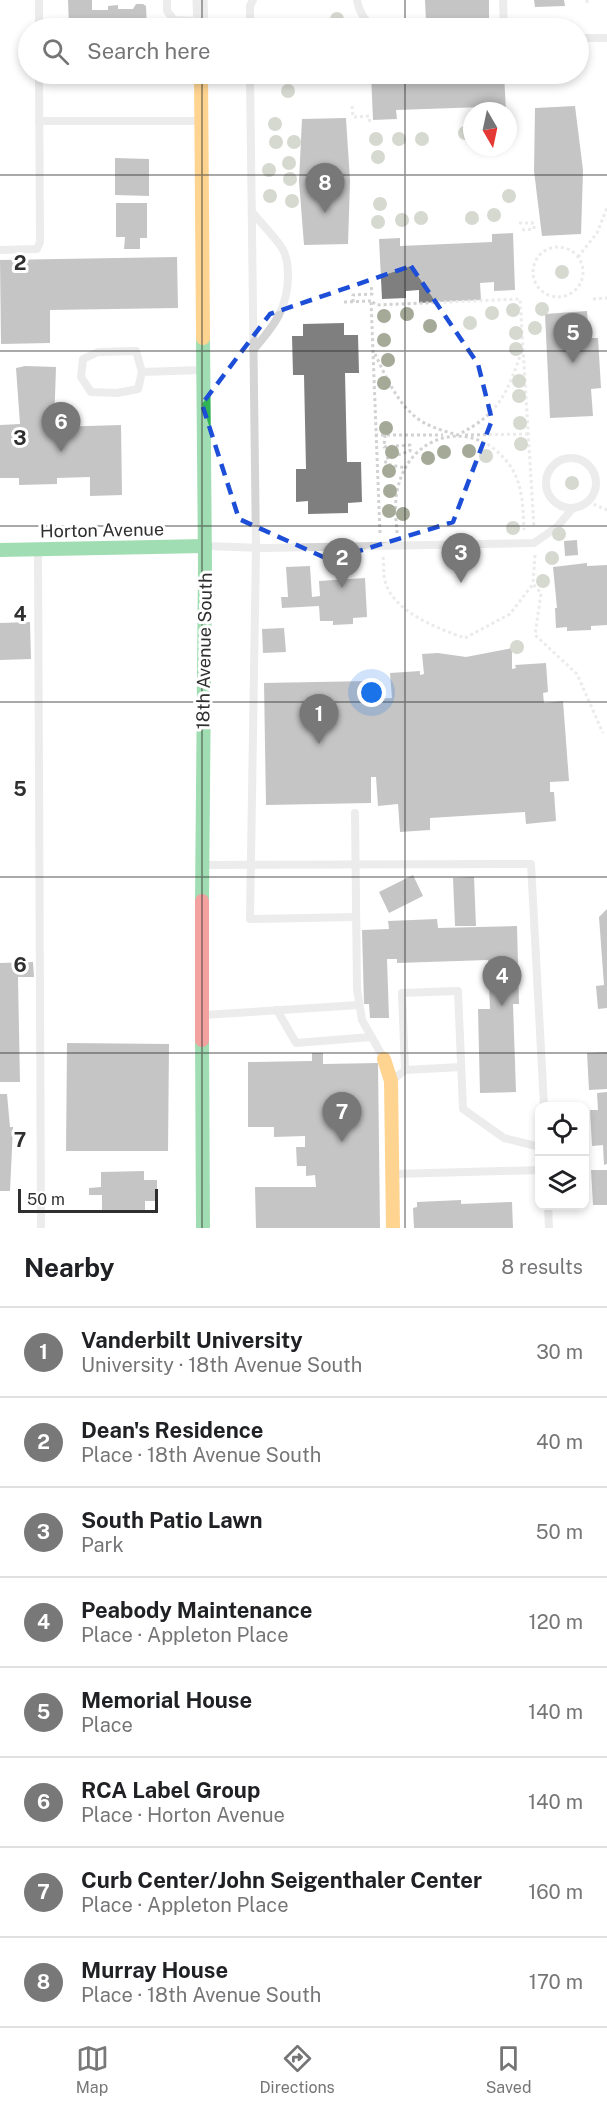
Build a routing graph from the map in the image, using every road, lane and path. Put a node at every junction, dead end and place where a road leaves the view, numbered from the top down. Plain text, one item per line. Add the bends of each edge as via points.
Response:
1 (39, 0) edge
2 (167, 0) edge
3 (201, 0) edge
4 (253, 0) edge
5 (357, 0) edge
6 (503, 0) edge
7 (587, 0) edge
8 (587, 6) dead end
9 (39, 18) edge
10 (172, 18) edge
11 (201, 18) edge
12 (250, 18) edge
13 (363, 18) edge
14 (504, 18) edge
15 (589, 38) edge
16 (607, 38) edge
17 (39, 84) edge
18 (201, 84) edge
19 (250, 84) edge
20 (352, 106) dead end
21 (39, 121) junction
22 (201, 121) junction
23 (370, 124) dead end
24 (607, 208) edge
25 (252, 212) junction
26 (519, 223) dead end
27 (520, 230) dead end
28 (0, 250) edge
29 (578, 257) junction
30 (371, 284) dead end
31 (607, 298) edge
32 (593, 299) dead end
33 (371, 301) junction
34 (344, 302) dead end
35 (353, 302) junction
36 (523, 348) junction
37 (254, 350) junction
38 (373, 352) junction
39 (203, 370) junction
40 (142, 372) junction
41 (529, 434) junction
42 (375, 435) junction
43 (385, 435) junction
44 (457, 435) junction
45 (406, 468) junction
46 (588, 502) junction
47 (573, 508) junction
48 (607, 510) edge
49 (534, 543) junction
50 (525, 544) junction
51 (205, 546) junction
52 (382, 546) junction
53 (398, 547) junction
54 (256, 548) junction
55 (38, 549) junction
56 (0, 550) edge
57 (533, 584) junction
58 (603, 733) dead end
59 (355, 813) dead end
60 (202, 865) junction
61 (251, 865) junction
62 (356, 865) junction
63 (356, 917) junction
64 (359, 1005) junction
65 (277, 1010) junction
66 (202, 1015) junction
67 (371, 1037) junction
68 (384, 1059) joint
69 (461, 1067) junction
70 (405, 1070) junction
71 (391, 1081) junction
72 (544, 1102) edge
73 (535, 1146) edge
74 (535, 1170) edge
75 (392, 1174) junction
76 (548, 1210) edge
77 (41, 1228) edge
78 (203, 1228) edge
79 (393, 1228) edge
80 (549, 1228) edge

1 - 9 lane
2 - 10 lane via 167,12
3 - 11 street
4 - 12 lane
5 - 13 lane
6 - 14 lane
7 - 8 path
15 - 16 lane
17 - 21 lane
18 - 22 street, 18th Avenue South
19 - 25 lane
20 - 23 path via 353,117 369,116
21 - 22 lane
21 - 28 lane via 40,242 37,249
22 - 39 street, 18th Avenue South
24 - 29 path via 597,233
25 - 37 lane
25 - 37 lane via 283,249 288,274 282,313
26 - 27 path via 534,223 534,229
29 - 29 path via 562,248 542,253 533,267 538,287 557,297 573,292 582,278
30 - 35 path via 372,294 353,295
31 - 32 path
33 - 35 path
33 - 36 path via 377,305 520,298
33 - 38 path
34 - 35 path
36 - 41 path
36 - 44 path via 501,402 484,421
37 - 54 lane
38 - 42 path
38 - 44 path via 415,416
39 - 40 lane
39 - 51 street, 18th Avenue South
40 - 40 lane via 138,389 92,392 81,378 82,359 98,352 136,351
41 - 44 path
41 - 49 path
42 - 43 path
42 - 52 path
43 - 44 path
43 - 45 path via 384,447 410,445 410,451 385,459 386,464
44 - 45 path via 428,443
44 - 50 path via 486,444 508,463 522,494
45 - 53 path via 397,487
46 - 47 lane
46 - 47 lane via 596,487 588,464 572,458 556,462 546,476 547,492 557,505
46 - 48 path
47 - 49 lane
49 - 50 lane
49 - 57 path
50 - 53 lane
51 - 54 lane
51 - 55 street, Horton Avenue
51 - 60 street, 18th Avenue South
52 - 53 lane
52 - 54 lane
52 - 57 path via 385,583 404,608 430,626 465,638 510,614
54 - 61 lane
55 - 56 street, Horton Avenue
55 - 77 lane
57 - 58 path via 541,593 535,635 577,674
59 - 62 lane
60 - 61 lane
60 - 66 street, 18th Avenue South
61 - 62 lane
61 - 63 lane via 250,919
62 - 63 lane
62 - 72 lane via 531,864
63 - 64 lane
64 - 65 lane
64 - 67 lane
65 - 66 lane
65 - 67 lane via 296,1042
66 - 78 street, 18th Avenue South
67 - 68 lane
68 - 71 street
69 - 70 lane
69 - 70 lane via 458,991 402,993
69 - 73 lane via 463,1109 504,1138
70 - 71 lane
71 - 75 street
74 - 75 lane
75 - 79 street
76 - 80 lane

